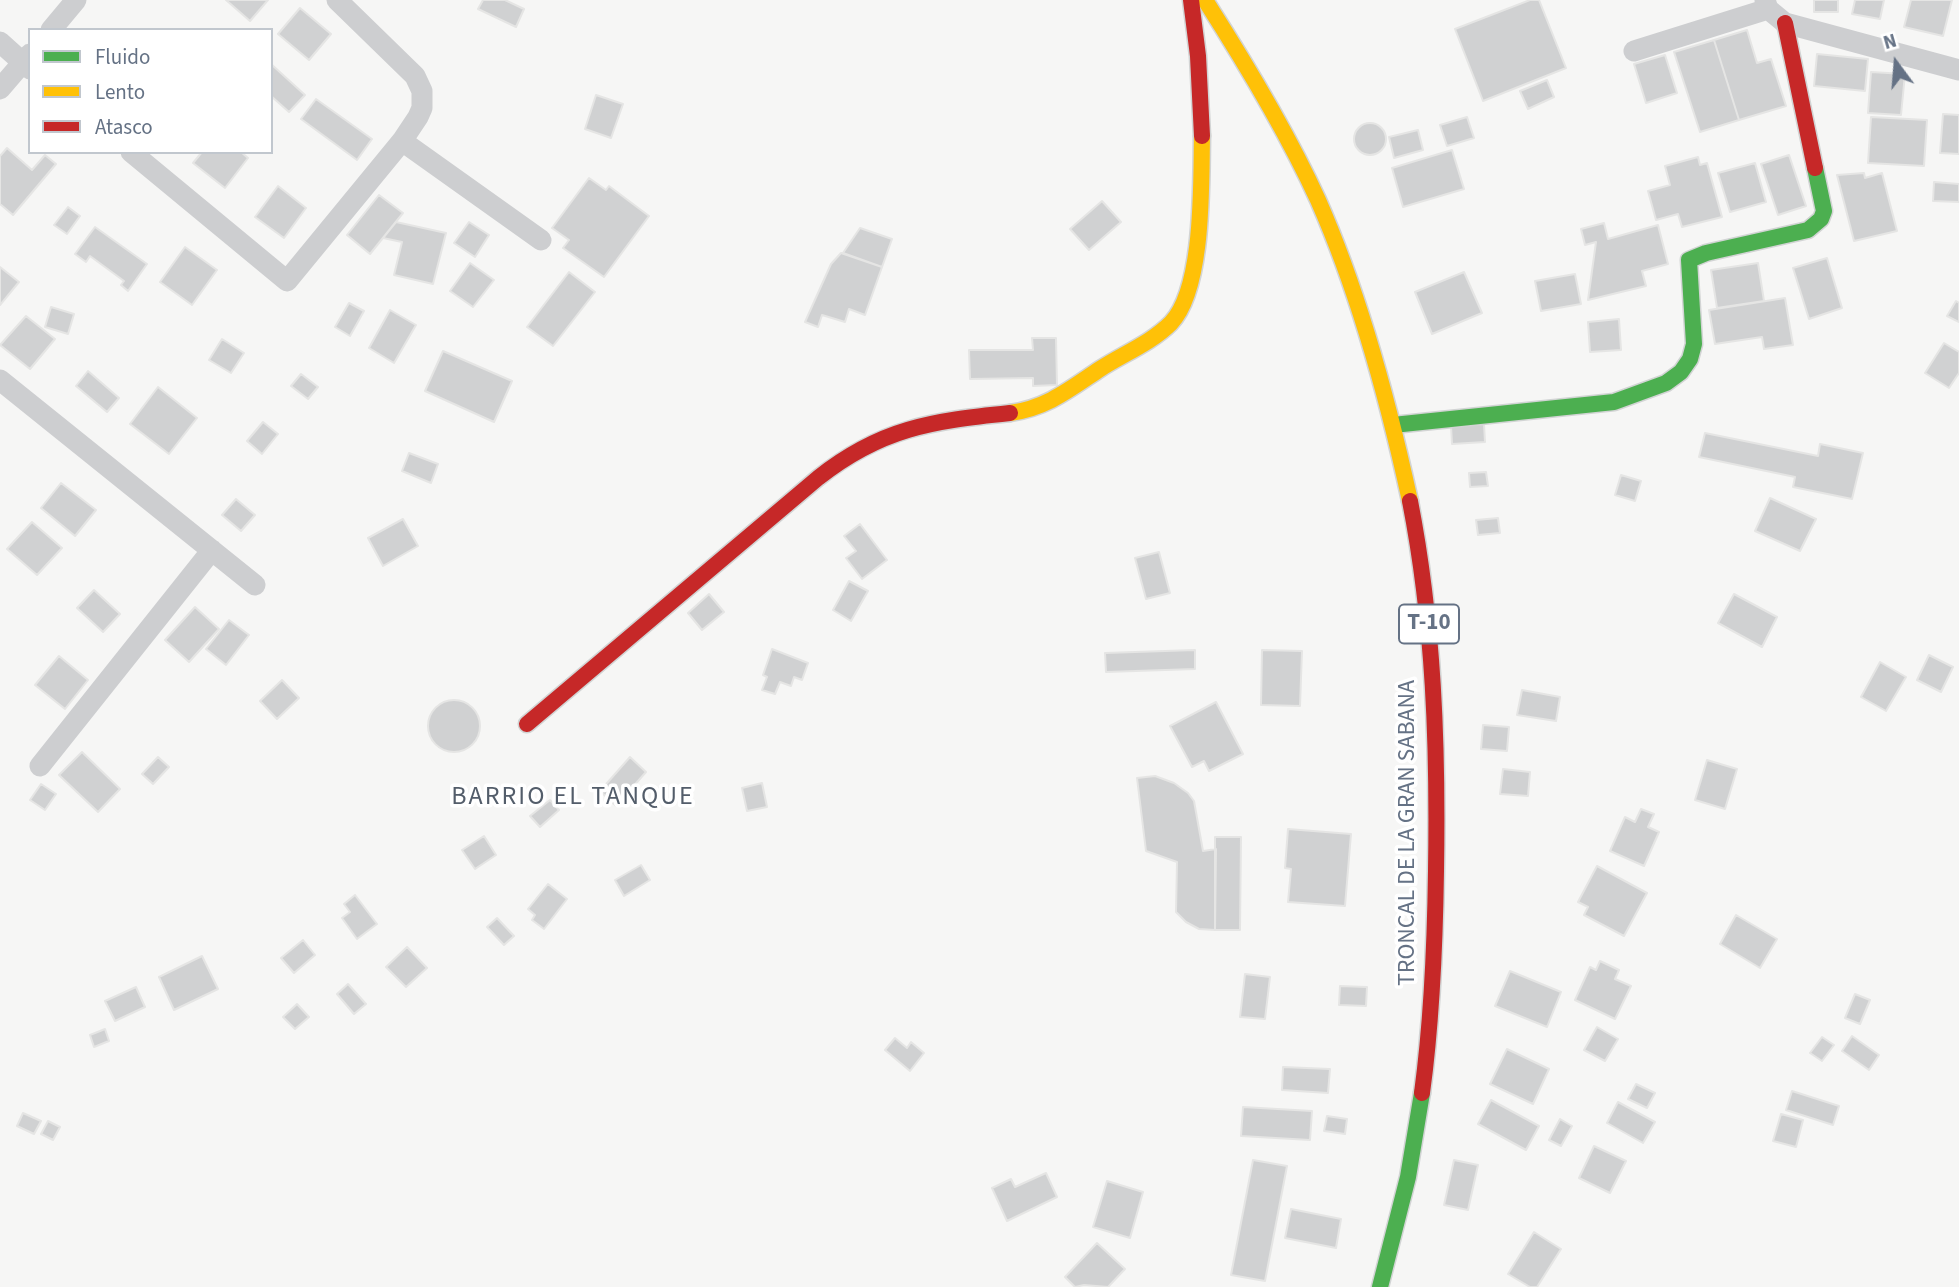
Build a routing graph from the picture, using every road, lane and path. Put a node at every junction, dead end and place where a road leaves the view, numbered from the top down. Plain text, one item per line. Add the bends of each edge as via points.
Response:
1 (76, 0) edge
2 (337, 0) edge
3 (1191, 0) edge
4 (1205, 0) edge
5 (1766, 5) edge
6 (1785, 23) junction
7 (53, 28) edge
8 (0, 42) edge
9 (1634, 51) dead end
10 (27, 62) edge
11 (1959, 70) edge
12 (0, 89) edge
13 (402, 141) junction
14 (133, 154) edge
15 (541, 240) dead end
16 (0, 380) edge
17 (1393, 425) junction
18 (212, 550) junction
19 (255, 584) dead end
20 (527, 724) dead end
21 (40, 766) dead end
22 (1380, 1287) edge

1 - 7 street
2 - 13 street via 420,83 422,108
3 - 20 main road via 1203,118 1200,205 1196,264 1186,300 1171,322 1050,403 912,426 853,452
4 - 17 main road, TRONCAL DE LA GRAN SABANA / T-10 via 1254,78 1317,201 1337,247
5 - 6 street
5 - 9 street
6 - 11 street
6 - 17 main road via 1824,211 1817,224 1795,234 1689,260 1694,349 1682,374 1647,393 1614,402
8 - 10 street
10 - 12 street
13 - 14 street via 287,281
13 - 15 street
16 - 18 street
17 - 22 main road, TRONCAL DE LA GRAN SABANA / T-10 via 1427,605 1436,703 1437,834 1435,949 1419,1112
18 - 19 street
18 - 21 street

